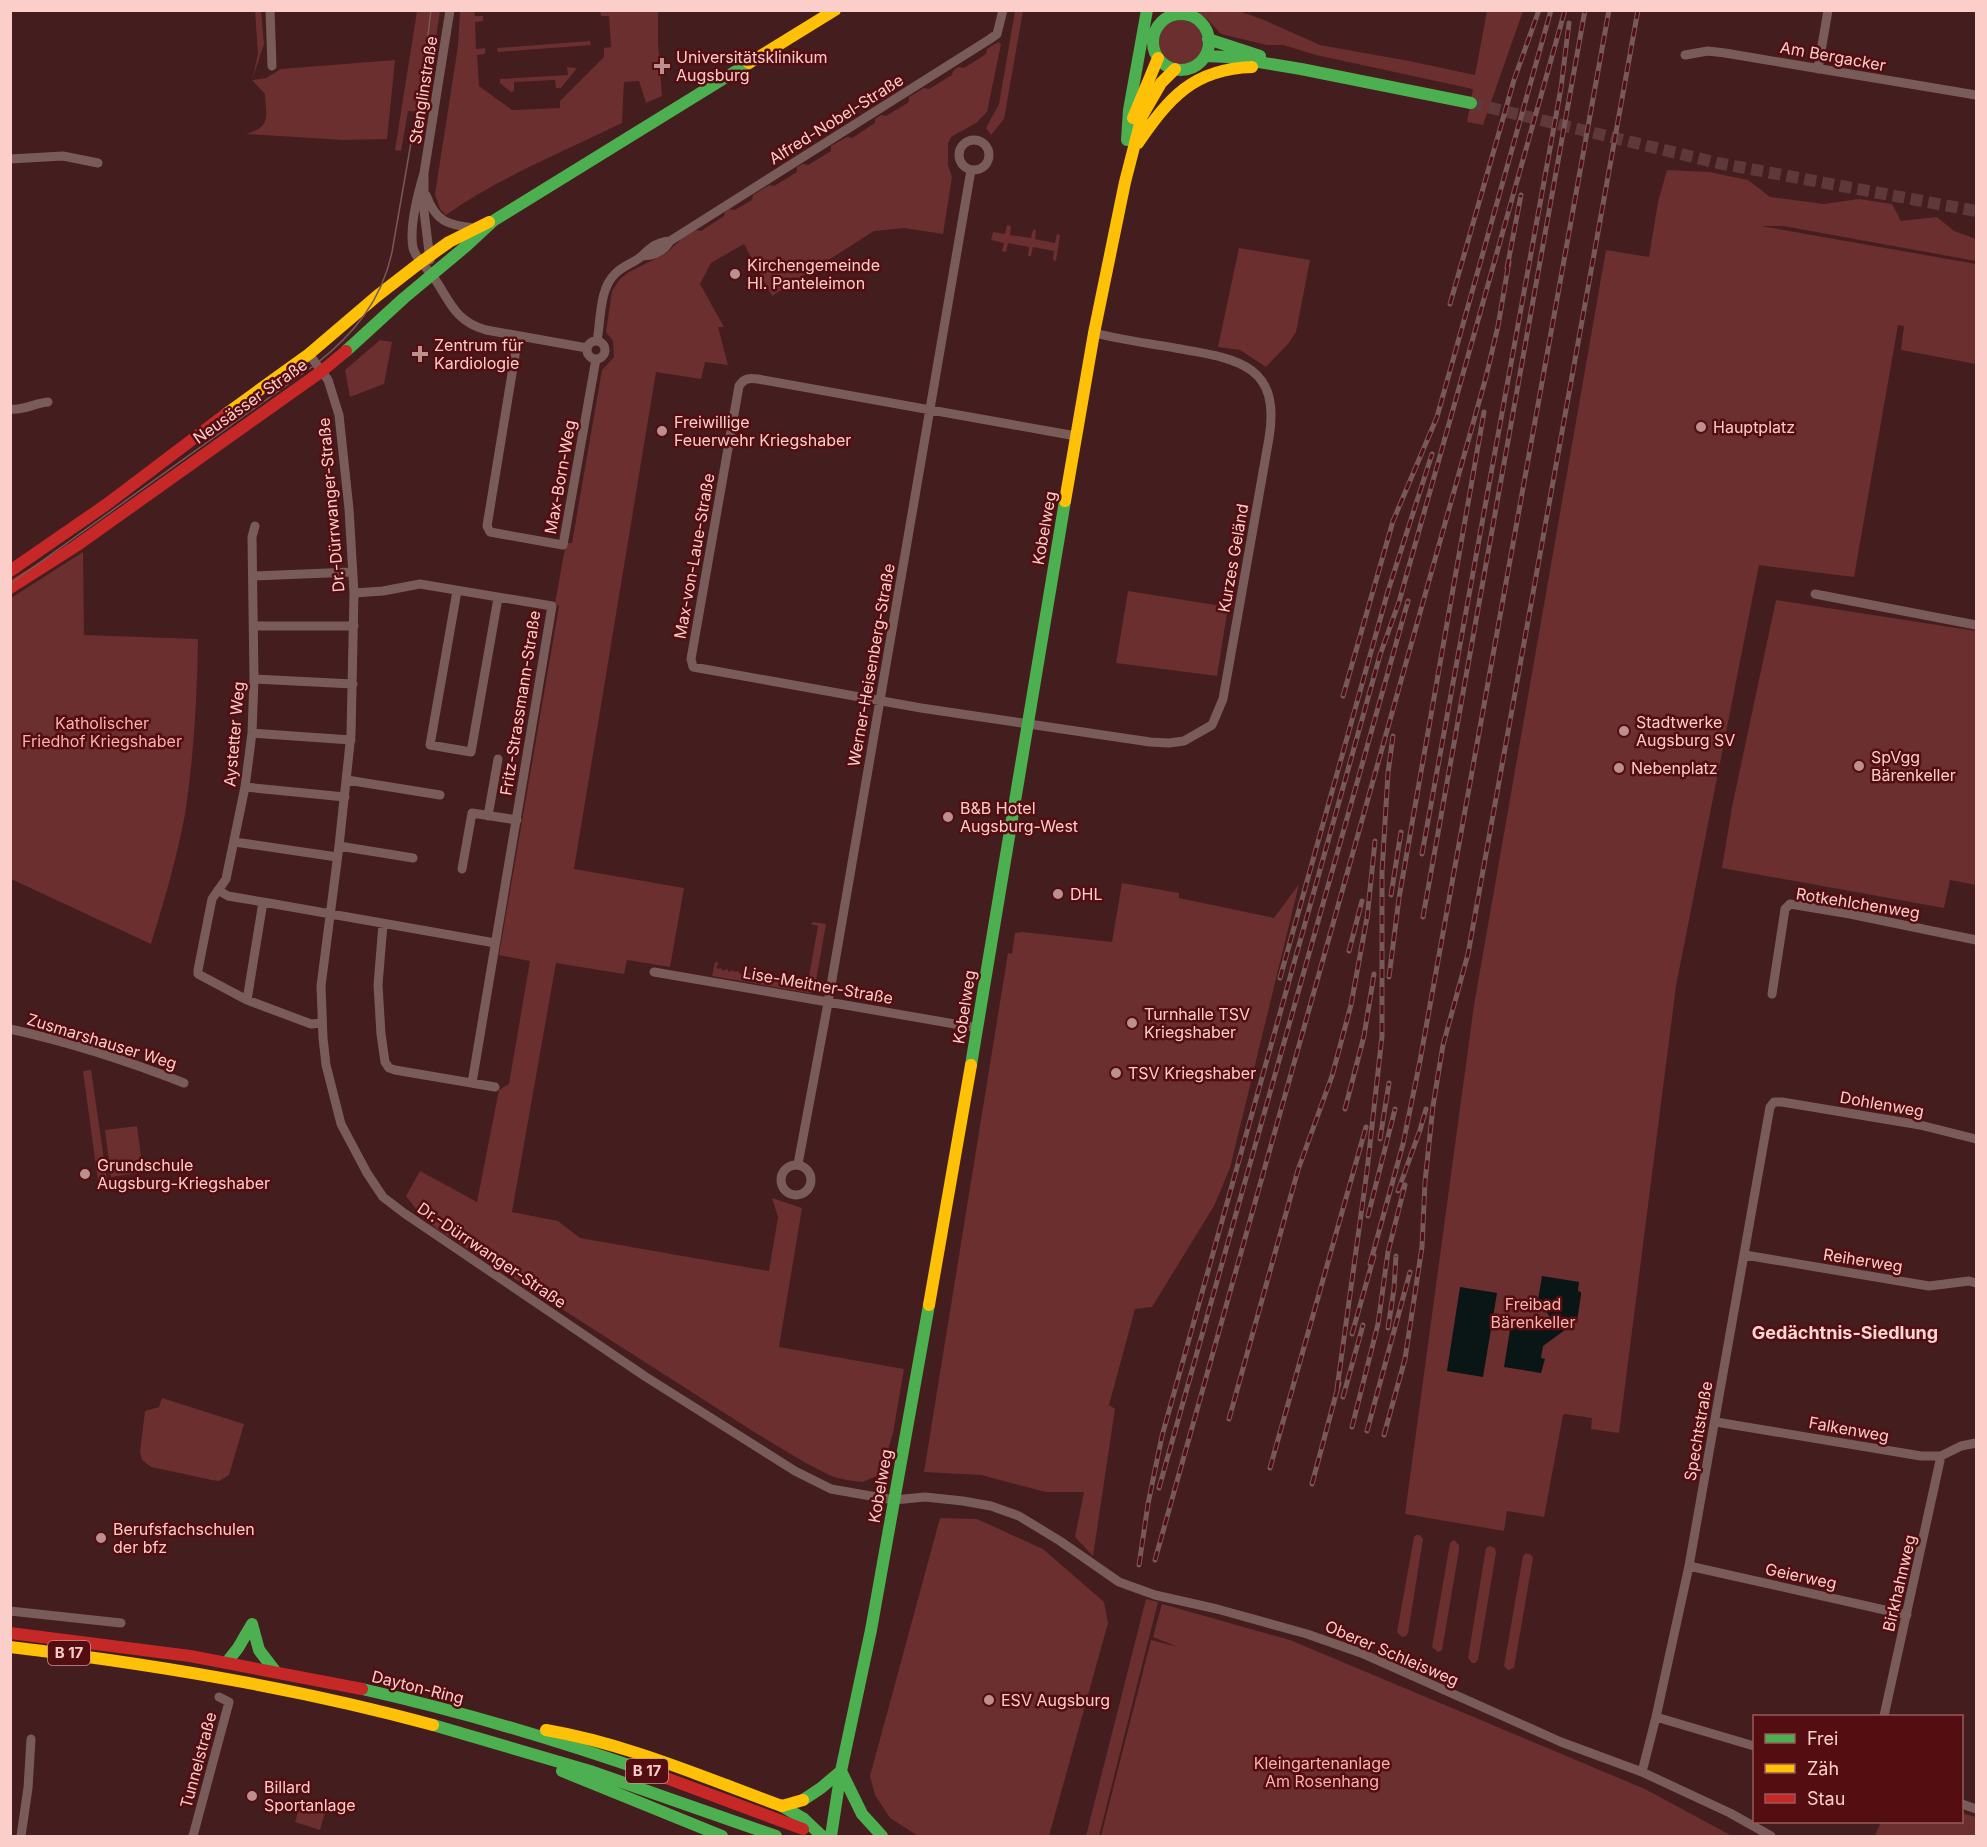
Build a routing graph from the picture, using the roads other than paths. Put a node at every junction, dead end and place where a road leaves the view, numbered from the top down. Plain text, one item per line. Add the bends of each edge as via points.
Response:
1 (270, 10) edge
2 (450, 10) edge
3 (836, 10) edge
4 (1003, 10) edge
5 (1147, 10) edge
6 (1828, 10) edge
7 (1180, 12) edge
8 (1162, 15) edge
9 (1208, 39) junction
10 (1685, 55) dead end
11 (1205, 56) junction
12 (1158, 58) junction
13 (272, 66) dead end
14 (1174, 69) junction
15 (1301, 69) junction
16 (1818, 69) junction
17 (1977, 95) edge
18 (1471, 103) tunnel mouth
19 (1130, 144) junction
20 (10, 159) edge
21 (98, 163) dead end
22 (971, 171) dead end
23 (424, 173) junction
24 (424, 190) junction
25 (493, 221) junction
26 (474, 228) junction
27 (425, 259) junction
28 (432, 275) junction
29 (1094, 333) junction
30 (518, 337) junction
31 (597, 341) junction
32 (587, 348) junction
33 (309, 354) junction
34 (596, 359) junction
35 (322, 370) junction
36 (48, 402) dead end
37 (10, 409) edge
38 (932, 409) junction
39 (1076, 436) junction
40 (255, 526) dead end
41 (10, 571) edge
42 (352, 572) junction
43 (253, 576) junction
44 (10, 588) edge
45 (457, 591) junction
46 (354, 593) junction
47 (1815, 594) dead end
48 (498, 598) junction
49 (1977, 625) edge
50 (254, 626) junction
51 (354, 626) junction
52 (254, 679) junction
53 (353, 684) junction
54 (880, 701) junction
55 (1027, 723) junction
56 (252, 733) junction
57 (351, 740) junction
58 (498, 759) dead end
59 (347, 780) junction
60 (245, 786) junction
61 (440, 795) dead end
62 (345, 797) junction
63 (489, 816) junction
64 (517, 820) junction
65 (235, 842) junction
66 (339, 846) junction
67 (338, 857) junction
68 (413, 858) dead end
69 (462, 869) dead end
70 (218, 890) junction
71 (263, 903) junction
72 (329, 914) junction
73 (383, 924) junction
74 (1977, 940) edge
75 (495, 943) junction
76 (654, 972) dead end
77 (1772, 994) dead end
78 (247, 1000) junction
79 (828, 1003) junction
80 (322, 1023) junction
81 (978, 1028) junction
82 (10, 1029) edge
83 (184, 1083) dead end
84 (472, 1083) junction
85 (495, 1087) dead end
86 (1782, 1102) joint
87 (1977, 1139) edge
88 (798, 1164) dead end
89 (1745, 1256) junction
90 (1977, 1283) edge
91 (1716, 1422) junction
92 (1976, 1442) edge
93 (1941, 1456) junction
94 (894, 1500) junction
95 (1689, 1566) junction
96 (10, 1611) edge
97 (1907, 1615) junction
98 (121, 1623) dead end
99 (10, 1633) edge
100 (10, 1647) edge
101 (227, 1662) junction
102 (275, 1671) junction
103 (219, 1697) dead end
104 (1884, 1715) edge
105 (1656, 1717) junction
106 (489, 1722) junction
107 (31, 1738) dead end
108 (484, 1738) junction
109 (1753, 1745) edge
110 (841, 1771) junction
111 (1642, 1773) junction
112 (782, 1806) junction
113 (806, 1825) junction
114 (828, 1835) edge
115 (21, 1836) edge
116 (193, 1836) edge
117 (722, 1836) edge
118 (776, 1836) edge
119 (882, 1836) edge
120 (1771, 1836) edge

1 - 13 street
2 - 23 street, Stenglinstraße
3 - 25 main road, Neusässer Straße
4 - 31 street, Alfred-Nobel-Straße via 997,34 990,39 670,241 654,245 615,273 606,286
5 - 19 main road via 1129,110
6 - 16 street
7 - 8 main road
7 - 9 main road via 1199,21
8 - 12 main road via 1153,43
9 - 11 main road
9 - 15 main road
10 - 16 street, Am Bergacker via 1708,51
11 - 14 main road via 1191,68
11 - 15 main road
12 - 14 main road
12 - 19 main road, Kobelweg via 1136,111
14 - 19 main road, Kobelweg via 1150,100
15 - 18 main road
15 - 19 main road via 1238,67 1202,78 1165,105
16 - 17 street, Am Bergacker
19 - 29 main road, Kobelweg
20 - 21 street via 63,156
22 - 38 street, Werner-Heisenberg-Straße
23 - 24 street, Stenglinstraße
23 - 27 street, Stenglinstraße via 412,237 415,253
24 - 26 street, Stenglinstraße via 441,219
24 - 27 street, Stenglinstraße
25 - 26 main road, Neusässer Straße
25 - 28 main road, Neusässer Straße
26 - 27 main road, Neusässer Straße
27 - 28 street, Stenglinstraße
27 - 33 main road, Neusässer Straße
28 - 30 street via 451,307 467,322
28 - 35 main road, Neusässer Straße
29 - 39 main road, Kobelweg
29 - 55 street, Kurzes Geländ via 1242,363 1264,384 1271,424 1223,699 1212,725 1184,741 1169,743
30 - 32 street
30 - 34 street, Max-Born-Weg via 487,526 490,532 563,545
31 - 32 street
31 - 34 street, Alfred-Nobel-Straße via 604,350
32 - 34 street via 589,356
33 - 35 street, Dr.-Dürrwanger-Straße
33 - 41 main road, Neusässer Straße
35 - 42 street, Dr.-Dürrwanger-Straße via 339,415
35 - 44 main road, Neusässer Straße via 76,546
36 - 37 street
38 - 39 street, Max-von-Laue-Straße
38 - 54 street, Werner-Heisenberg-Straße
38 - 54 street, Max-von-Laue-Straße via 758,379 749,378 739,386 691,659 693,667
39 - 55 main road, Kobelweg
40 - 43 street, Aystetter Weg
42 - 43 street
42 - 46 street, Dr.-Dürrwanger-Straße
43 - 50 street, Aystetter Weg
45 - 46 street, Fritz-Strassmann-Straße via 420,584
45 - 48 street, Fritz-Strassmann-Straße
45 - 48 street via 430,745 471,752
46 - 51 street, Dr.-Dürrwanger-Straße
47 - 49 street
48 - 64 street, Fritz-Strassmann-Straße via 552,606
50 - 51 street
50 - 52 street, Aystetter Weg
51 - 53 street, Dr.-Dürrwanger-Straße
52 - 53 street
52 - 56 street, Aystetter Weg
53 - 57 street, Dr.-Dürrwanger-Straße
54 - 55 street, Max-von-Laue-Straße
54 - 79 street, Werner-Heisenberg-Straße
55 - 81 main road, Kobelweg
56 - 57 street
56 - 60 street, Aystetter Weg
57 - 59 street, Dr.-Dürrwanger-Straße
58 - 63 street, Fritz-Strassmann-Straße
59 - 61 street
59 - 62 street, Dr.-Dürrwanger-Straße
60 - 62 street
60 - 65 street, Aystetter Weg
62 - 66 street, Dr.-Dürrwanger-Straße
63 - 64 street, Fritz-Strassmann-Straße
63 - 69 street, Fritz-Strassmann-Straße via 472,813
64 - 75 street, Fritz-Strassmann-Straße
65 - 67 street
65 - 70 street, Aystetter Weg via 226,879
66 - 67 street, Dr.-Dürrwanger-Straße
66 - 68 street
67 - 72 street, Dr.-Dürrwanger-Straße
70 - 71 street
70 - 78 street, Aystetter Weg via 212,899 198,974
71 - 72 street
71 - 78 street
72 - 73 street
72 - 80 street, Dr.-Dürrwanger-Straße via 321,986
73 - 75 street
73 - 84 street via 378,985 385,1062 395,1070
74 - 77 street, Rotkehlchenweg via 1790,904 1785,909
75 - 84 street, Fritz-Strassmann-Straße
76 - 79 street, Lise-Meitner-Straße
78 - 80 street, Aystetter Weg via 311,1024
79 - 81 street, Lise-Meitner-Straße
79 - 88 street, Werner-Heisenberg-Straße
80 - 94 street, Dr.-Dürrwanger-Straße via 326,1065 341,1124 367,1173 388,1202 646,1377 795,1471 831,1489
81 - 94 main road, Kobelweg
82 - 83 street, Zusmarshauser Weg
84 - 85 street
86 - 87 street, Dohlenweg via 1920,1125
86 - 89 street, Spechtstraße via 1774,1102 1770,1107
89 - 90 street, Reiherweg via 1929,1286
89 - 91 street, Spechtstraße
91 - 93 street, Falkenweg
91 - 95 street, Spechtstraße
92 - 93 street, Falkenweg
93 - 97 street, Birkhahnweg
94 - 110 main road, Kobelweg
94 - 111 street, Oberer Schleisweg via 925,1497 963,1501 1019,1516 1119,1582 1307,1634 1361,1653 1561,1743
95 - 97 street, Geierweg
95 - 105 street, Spechtstraße
96 - 98 street
97 - 104 street, Birkhahnweg
99 - 101 main road, Dayton-Ring / B 17
100 - 108 main road, Dayton-Ring / B 17 via 109,1658 271,1687
101 - 102 main road, Dayton-Ring / B 17
101 - 102 main road via 252,1624 260,1654
102 - 106 main road, Dayton-Ring / B 17
103 - 116 street, Tunnelstraße via 229,1702
105 - 109 street
105 - 111 street, Spechtstraße
106 - 112 main road via 615,1745
106 - 113 main road, Dayton-Ring / B 17
107 - 115 street
108 - 117 main road
108 - 118 main road, Dayton-Ring / B 17 via 617,1779
110 - 112 main road via 810,1797
110 - 114 main road, Kobelweg
110 - 119 main road via 861,1816
111 - 120 street, Oberer Schleisweg
112 - 113 main road via 799,1814
113 - 114 main road

